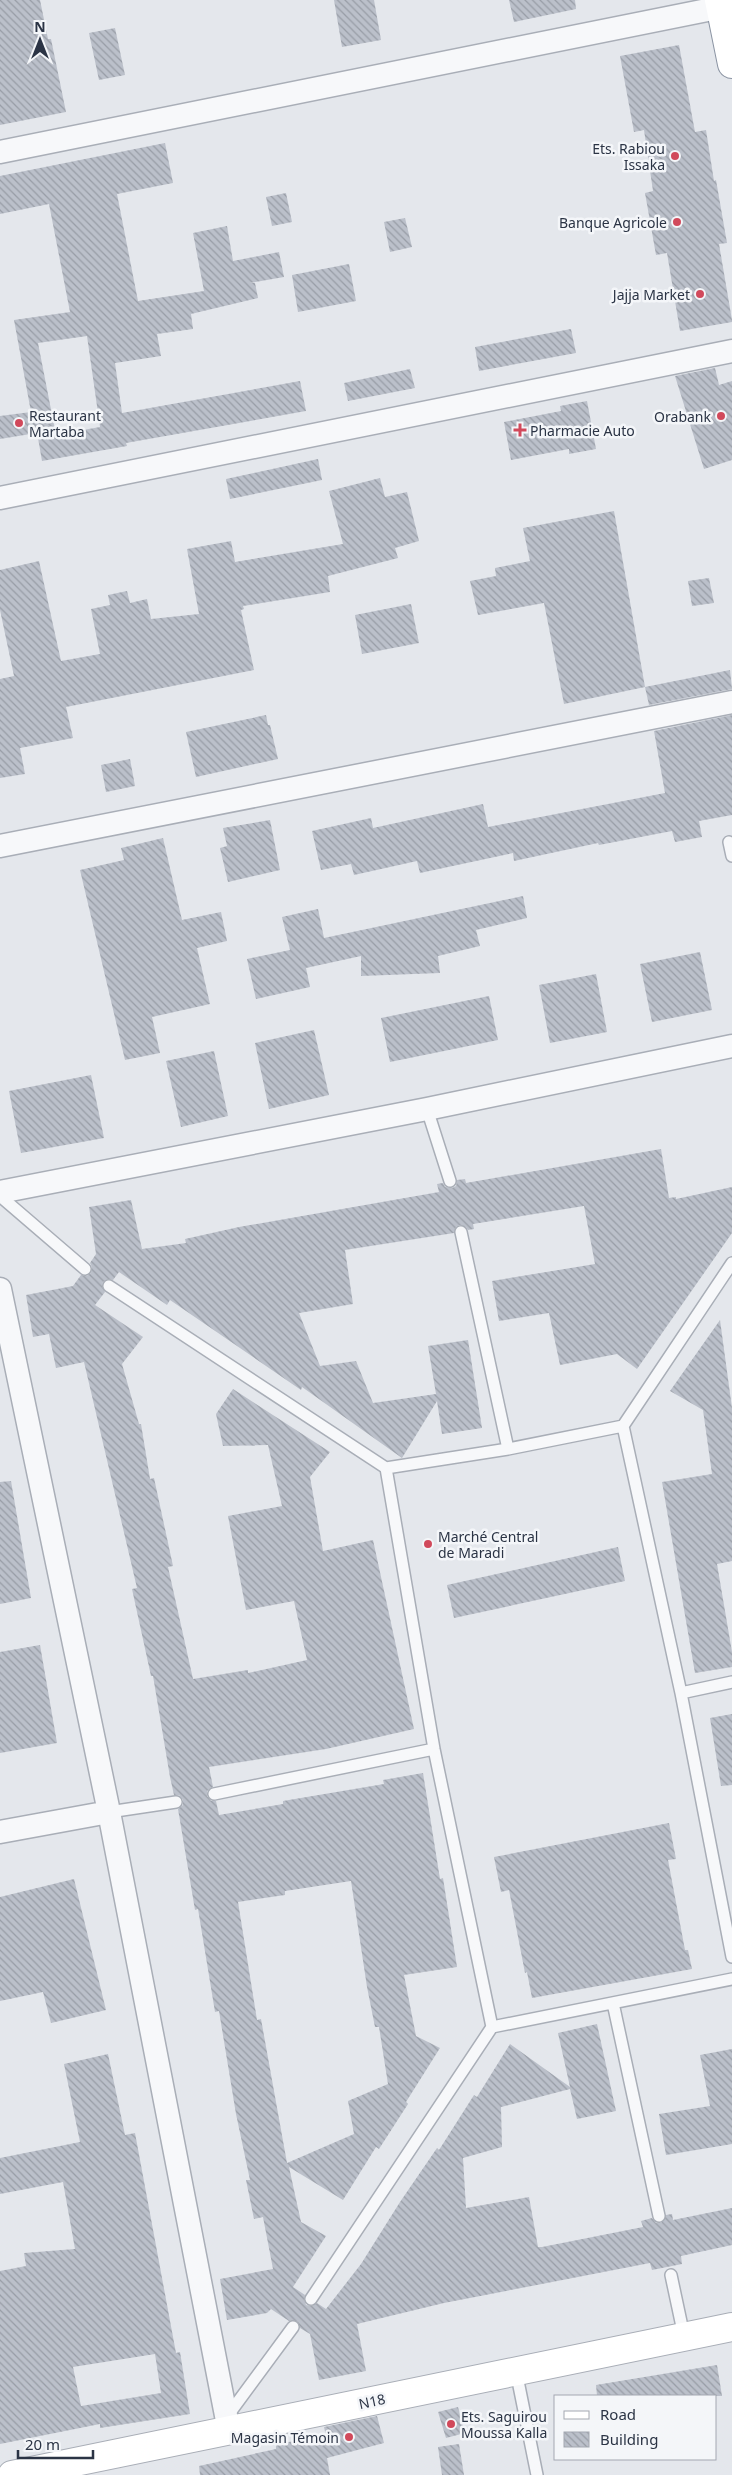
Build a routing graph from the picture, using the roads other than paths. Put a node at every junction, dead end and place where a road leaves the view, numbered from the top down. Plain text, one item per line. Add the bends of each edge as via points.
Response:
1 (724, 4) edge
2 (732, 64) edge
3 (0, 152) edge
4 (732, 351) edge
5 (0, 498) edge
6 (732, 702) edge
7 (729, 842) dead end
8 (0, 846) edge
9 (732, 856) edge
10 (732, 1046) edge
11 (427, 1109) junction
12 (450, 1181) dead end
13 (0, 1192) edge
14 (0, 1196) edge
15 (461, 1232) dead end
16 (732, 1263) edge
17 (85, 1269) dead end
18 (109, 1286) dead end
19 (0, 1289) edge
20 (623, 1426) junction
21 (508, 1449) junction
22 (386, 1468) junction
23 (732, 1682) edge
24 (681, 1692) junction
25 (434, 1749) junction
26 (214, 1794) dead end
27 (176, 1802) dead end
28 (109, 1812) junction
29 (0, 1832) edge
30 (732, 1957) edge
31 (732, 1979) edge
32 (613, 2003) junction
33 (492, 2027) junction
34 (659, 2216) dead end
35 (671, 2275) dead end
36 (311, 2298) dead end
37 (293, 2327) dead end
38 (732, 2327) edge
39 (684, 2336) junction
40 (516, 2371) junction
41 (227, 2425) junction
42 (12, 2475) edge
43 (537, 2475) edge

1 - 2 main road
1 - 3 street
4 - 5 street
6 - 8 street
7 - 9 lane
10 - 11 street
11 - 12 lane
11 - 13 street
14 - 17 lane
15 - 21 lane
16 - 20 lane
18 - 22 lane
19 - 28 street
20 - 21 lane
20 - 24 lane
21 - 22 lane
22 - 25 lane
23 - 24 lane
24 - 30 lane
25 - 26 lane
25 - 33 lane
27 - 28 lane
28 - 29 street
28 - 41 street
31 - 32 lane
32 - 33 lane
32 - 34 lane
33 - 36 lane
35 - 39 lane
37 - 41 lane
38 - 39 main road, N18
39 - 40 main road, N18
40 - 41 main road, N18
40 - 43 lane
41 - 42 main road, N18

